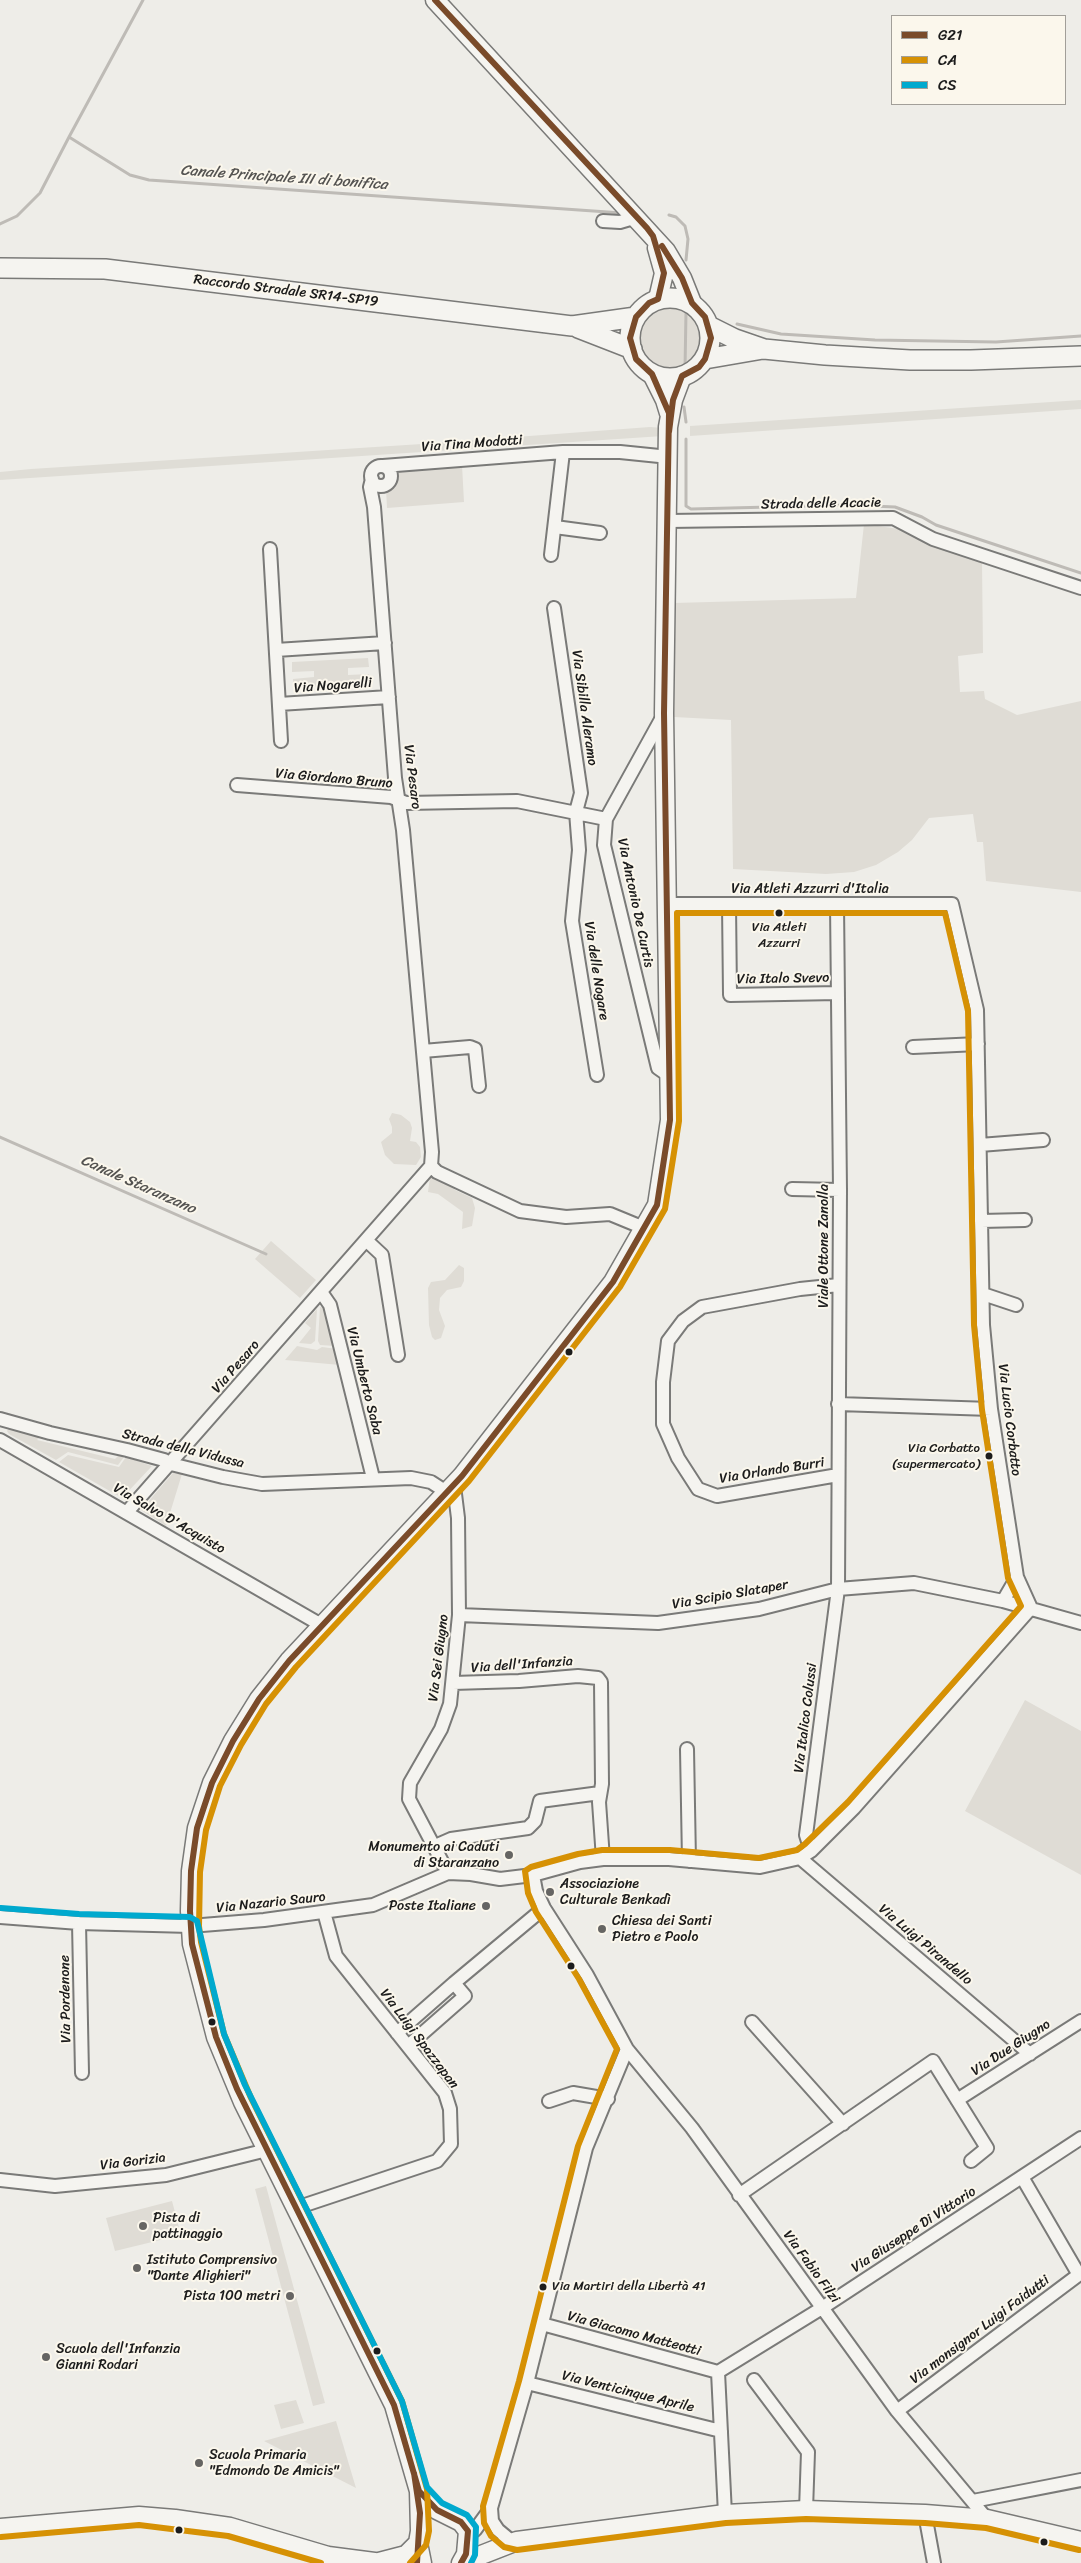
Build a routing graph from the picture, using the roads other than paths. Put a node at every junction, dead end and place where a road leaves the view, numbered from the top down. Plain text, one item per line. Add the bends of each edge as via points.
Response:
1 (434, 0) edge
2 (637, 217) junction
3 (603, 221) dead end
4 (653, 236) junction
5 (0, 268) edge
6 (658, 300) junction
7 (692, 303) junction
8 (636, 317) junction
9 (572, 326) junction
10 (709, 326) junction
11 (764, 349) junction
12 (632, 350) junction
13 (1081, 356) edge
14 (705, 359) junction
15 (652, 374) junction
16 (682, 376) junction
17 (670, 413) junction
18 (563, 452) junction
19 (669, 457) junction
20 (383, 466) joint
21 (668, 521) junction
22 (555, 527) junction
23 (600, 533) dead end
24 (270, 550) dead end
25 (551, 555) dead end
26 (1081, 588) edge
27 (554, 608) dead end
28 (385, 643) junction
29 (276, 650) junction
30 (389, 697) junction
31 (279, 704) junction
32 (664, 713) junction
33 (281, 741) dead end
34 (237, 785) dead end
35 (400, 800) junction
36 (576, 812) junction
37 (606, 819) junction
38 (668, 904) junction
39 (729, 904) junction
40 (838, 904) junction
41 (952, 904) joint
42 (838, 992) junction
43 (978, 1044) junction
44 (913, 1047) dead end
45 (423, 1051) junction
46 (597, 1075) dead end
47 (668, 1075) junction
48 (479, 1086) dead end
49 (1043, 1140) dead end
50 (980, 1145) junction
51 (431, 1166) junction
52 (792, 1189) dead end
53 (840, 1190) junction
54 (1026, 1220) dead end
55 (981, 1221) junction
56 (644, 1228) junction
57 (367, 1241) junction
58 (839, 1285) junction
59 (322, 1292) junction
60 (982, 1294) junction
61 (1016, 1305) dead end
62 (398, 1356) dead end
63 (838, 1404) junction
64 (990, 1410) junction
65 (0, 1418) edge
66 (0, 1440) edge
67 (171, 1464) junction
68 (838, 1475) junction
69 (372, 1478) junction
70 (451, 1490) junction
71 (128, 1512) junction
72 (1017, 1577) junction
73 (838, 1589) junction
74 (1003, 1601) junction
75 (1031, 1608) junction
76 (460, 1615) junction
77 (1081, 1623) edge
78 (323, 1626) junction
79 (453, 1684) junction
80 (687, 1749) dead end
81 (600, 1793) junction
82 (435, 1846) junction
83 (811, 1851) junction
84 (800, 1858) junction
85 (603, 1859) junction
86 (689, 1862) junction
87 (448, 1873) junction
88 (533, 1875) junction
89 (544, 1908) junction
90 (324, 1912) junction
91 (0, 1918) edge
92 (79, 1923) junction
93 (190, 1926) junction
94 (454, 1983) junction
95 (1081, 2021) edge
96 (752, 2022) dead end
97 (397, 2033) junction
98 (408, 2046) junction
99 (627, 2049) junction
100 (1030, 2054) junction
101 (82, 2073) dead end
102 (608, 2099) junction
103 (957, 2100) junction
104 (549, 2101) dead end
105 (843, 2124) junction
106 (1081, 2138) edge
107 (267, 2150) junction
108 (971, 2161) dead end
109 (1022, 2177) junction
110 (0, 2180) edge
111 (739, 2195) junction
112 (296, 2208) junction
113 (1080, 2274) edge
114 (822, 2308) junction
115 (542, 2324) junction
116 (718, 2372) junction
117 (754, 2380) dead end
118 (527, 2383) junction
119 (897, 2411) junction
120 (721, 2431) junction
121 (1081, 2480) edge
122 (418, 2491) junction
123 (973, 2501) junction
124 (491, 2508) junction
125 (806, 2510) junction
126 (725, 2514) junction
127 (925, 2514) junction
128 (445, 2516) junction
129 (987, 2519) junction
130 (0, 2528) edge
131 (468, 2532) junction
132 (513, 2540) junction
133 (1081, 2541) edge
134 (419, 2552) edge
135 (380, 2563) edge
136 (400, 2563) edge
137 (461, 2563) edge
138 (934, 2563) edge

1 - 2 street
2 - 3 street via 620,222
2 - 4 street
4 - 6 street via 664,273
4 - 7 street via 666,251
5 - 9 main road, Raccordo Stradale SR14-SP19 via 124,271
6 - 7 main road via 681,299
6 - 8 main road via 649,303
7 - 10 main road
8 - 9 main road, Raccordo Stradale SR14-SP19
8 - 12 main road via 630,338
9 - 12 main road, Raccordo Stradale SR14-SP19
10 - 11 main road
10 - 14 main road via 710,343
11 - 13 main road via 910,360
11 - 14 main road
12 - 15 main road via 636,359
14 - 16 main road
15 - 16 main road via 672,378
15 - 17 street
16 - 17 street
17 - 19 street
18 - 19 street, Via Tina Modotti via 620,452
18 - 20 street, Via Tina Modotti
18 - 22 street
19 - 21 street
20 - 28 street, Via Pesaro via 375,468 377,482 370,487
21 - 26 street, Strada delle Acacie via 893,518 933,539
21 - 32 street
22 - 23 street
22 - 25 street
24 - 29 street, Via Nogarelli
27 - 36 street, Via Sibilla Aleramo via 581,793
28 - 29 street
28 - 30 street, Via Pesaro
29 - 31 street, Via Nogarelli
30 - 31 street, Via Nogarelli
30 - 35 street, Via Pesaro via 395,778
31 - 33 street, Via Nogarelli
32 - 37 street, Via Antonio De Curtis
32 - 38 street
34 - 35 street, Via Giordano Bruno
35 - 36 street, Via Giordano Bruno via 442,804 517,801
35 - 45 street, Via Pesaro
36 - 37 street, Via Giordano Bruno
36 - 46 street, Via delle Nogare via 579,850 572,921
37 - 47 street, Via Antonio De Curtis via 604,845 658,1068
38 - 39 street, Via Atleti Azzurri d'Italia
38 - 47 street
39 - 40 street, Via Atleti Azzurri d'Italia
39 - 42 street, Via Italo Svevo via 730,995
40 - 41 street, Via Atleti Azzurri d'Italia
40 - 42 street, Viale Ottone Zanolla
41 - 43 street, Via Lucio Corbatto via 977,1010
42 - 53 street, Viale Ottone Zanolla
43 - 44 street
43 - 50 street, Via Lucio Corbatto
45 - 48 street via 470,1047 475,1050
45 - 51 street, Via Pesaro
47 - 56 street via 670,1120 657,1205
49 - 50 street
50 - 55 street, Via Lucio Corbatto
51 - 56 street via 443,1175 520,1211 566,1217 610,1214
51 - 57 street, Via Pesaro
52 - 53 street
53 - 58 street, Viale Ottone Zanolla
54 - 55 street
55 - 60 street, Via Lucio Corbatto
56 - 70 street via 613,1282
57 - 59 street, Via Pesaro
57 - 62 street via 382,1255
58 - 63 street, Viale Ottone Zanolla
58 - 68 street, Via Orlando Burri via 702,1307 683,1321 668,1341 663,1382 663,1424 678,1458 698,1489 717,1496
59 - 67 street, Via Pesaro
59 - 69 street, Via Umberto Saba via 332,1312
60 - 61 street
60 - 64 street, Via Lucio Corbatto
63 - 64 street
63 - 68 street, Viale Ottone Zanolla
64 - 72 street, Via Lucio Corbatto
65 - 67 street, Strada della Vidussa
66 - 71 street, Via Salvo D'Acquisto
67 - 69 street, Strada della Vidussa via 262,1484
67 - 71 street, Via Pesaro
68 - 73 street, Viale Ottone Zanolla
69 - 70 street, Strada della Vidussa via 411,1478
70 - 76 street, Via Sei Giugno via 458,1518
70 - 78 street
71 - 78 street, Via Salvo D'Acquisto
72 - 74 street
72 - 75 street, Via Lucio Corbatto
73 - 74 street, Via Scipio Slataper via 914,1583
73 - 76 street, Via Scipio Slataper via 759,1608 658,1623
73 - 83 street, Via Italico Colussi via 806,1835
74 - 75 street, Via Scipio Slataper
75 - 77 street, Via Scipio Slataper
75 - 83 street via 854,1808
76 - 79 street, Via Sei Giugno
78 - 93 street via 259,1699 212,1784 197,1828 191,1871
79 - 81 street, Via dell'Infanzia via 578,1676 598,1678 601,1682
79 - 82 street, Via Sei Giugno via 442,1729 410,1784 409,1799
80 - 86 street
81 - 82 street via 540,1801 536,1821 528,1828 451,1839
81 - 85 street, Via dell'Infanzia
82 - 87 street, Via Sei Giugno
83 - 84 street
84 - 86 street via 760,1867
84 - 100 street, Via Luigi Pirandello
85 - 86 street
85 - 88 street
87 - 88 street via 500,1879
87 - 90 street, Via Nazario Sauro via 373,1905
88 - 89 street, Via Fabio Filzi
89 - 94 street
89 - 99 street, Via Fabio Filzi via 587,1975
90 - 93 street, Via Nazario Sauro
90 - 97 street, Via Luigi Spazzapan via 336,1956
91 - 92 street, Via Nazario Sauro
92 - 93 street, Via Nazario Sauro
92 - 101 street, Via Pordenone
93 - 107 street via 216,2037
94 - 97 street
94 - 98 street via 465,1996
95 - 100 street, Via Due Giugno
96 - 105 street
97 - 98 street, Via Luigi Spazzapan
98 - 112 street, Via Luigi Spazzapan via 445,2093 450,2109 451,2144 437,2161
99 - 102 street
99 - 111 street, Via Fabio Filzi via 692,2128
100 - 103 street, Via Due Giugno
102 - 104 street via 573,2093
102 - 115 street via 586,2148
103 - 105 street via 933,2061
103 - 108 street via 987,2148
105 - 111 street
106 - 109 street, Via Giuseppe Di Vittorio
107 - 110 street, Via Gorizia via 166,2175 55,2186
107 - 112 street
109 - 113 street
109 - 114 street, Via Giuseppe Di Vittorio
111 - 114 street, Via Fabio Filzi
112 - 122 street via 394,2405
113 - 119 street, Via monsignor Luigi Faidutti
114 - 116 street, Via Giuseppe Di Vittorio
114 - 119 street, Via Fabio Filzi
115 - 116 street, Via Giacomo Matteotti
115 - 118 street
116 - 120 street
117 - 125 street via 808,2452
118 - 120 street, Via Venticinque Aprile
118 - 124 street
119 - 123 street, Via Fabio Filzi
120 - 126 street
121 - 123 street
122 - 128 street
122 - 134 street
123 - 129 street, Via Fabio Filzi
124 - 131 street via 475,2530
124 - 132 street via 492,2521 498,2530
125 - 126 street
125 - 127 street
126 - 132 street
127 - 129 street
127 - 138 street
128 - 131 street via 461,2522
128 - 134 street via 427,2522
129 - 133 street
130 - 135 street via 103,2518 157,2517 230,2527 328,2556
131 - 132 street via 482,2540
131 - 137 street via 466,2554
132 - 137 street
134 - 135 street
134 - 136 street

